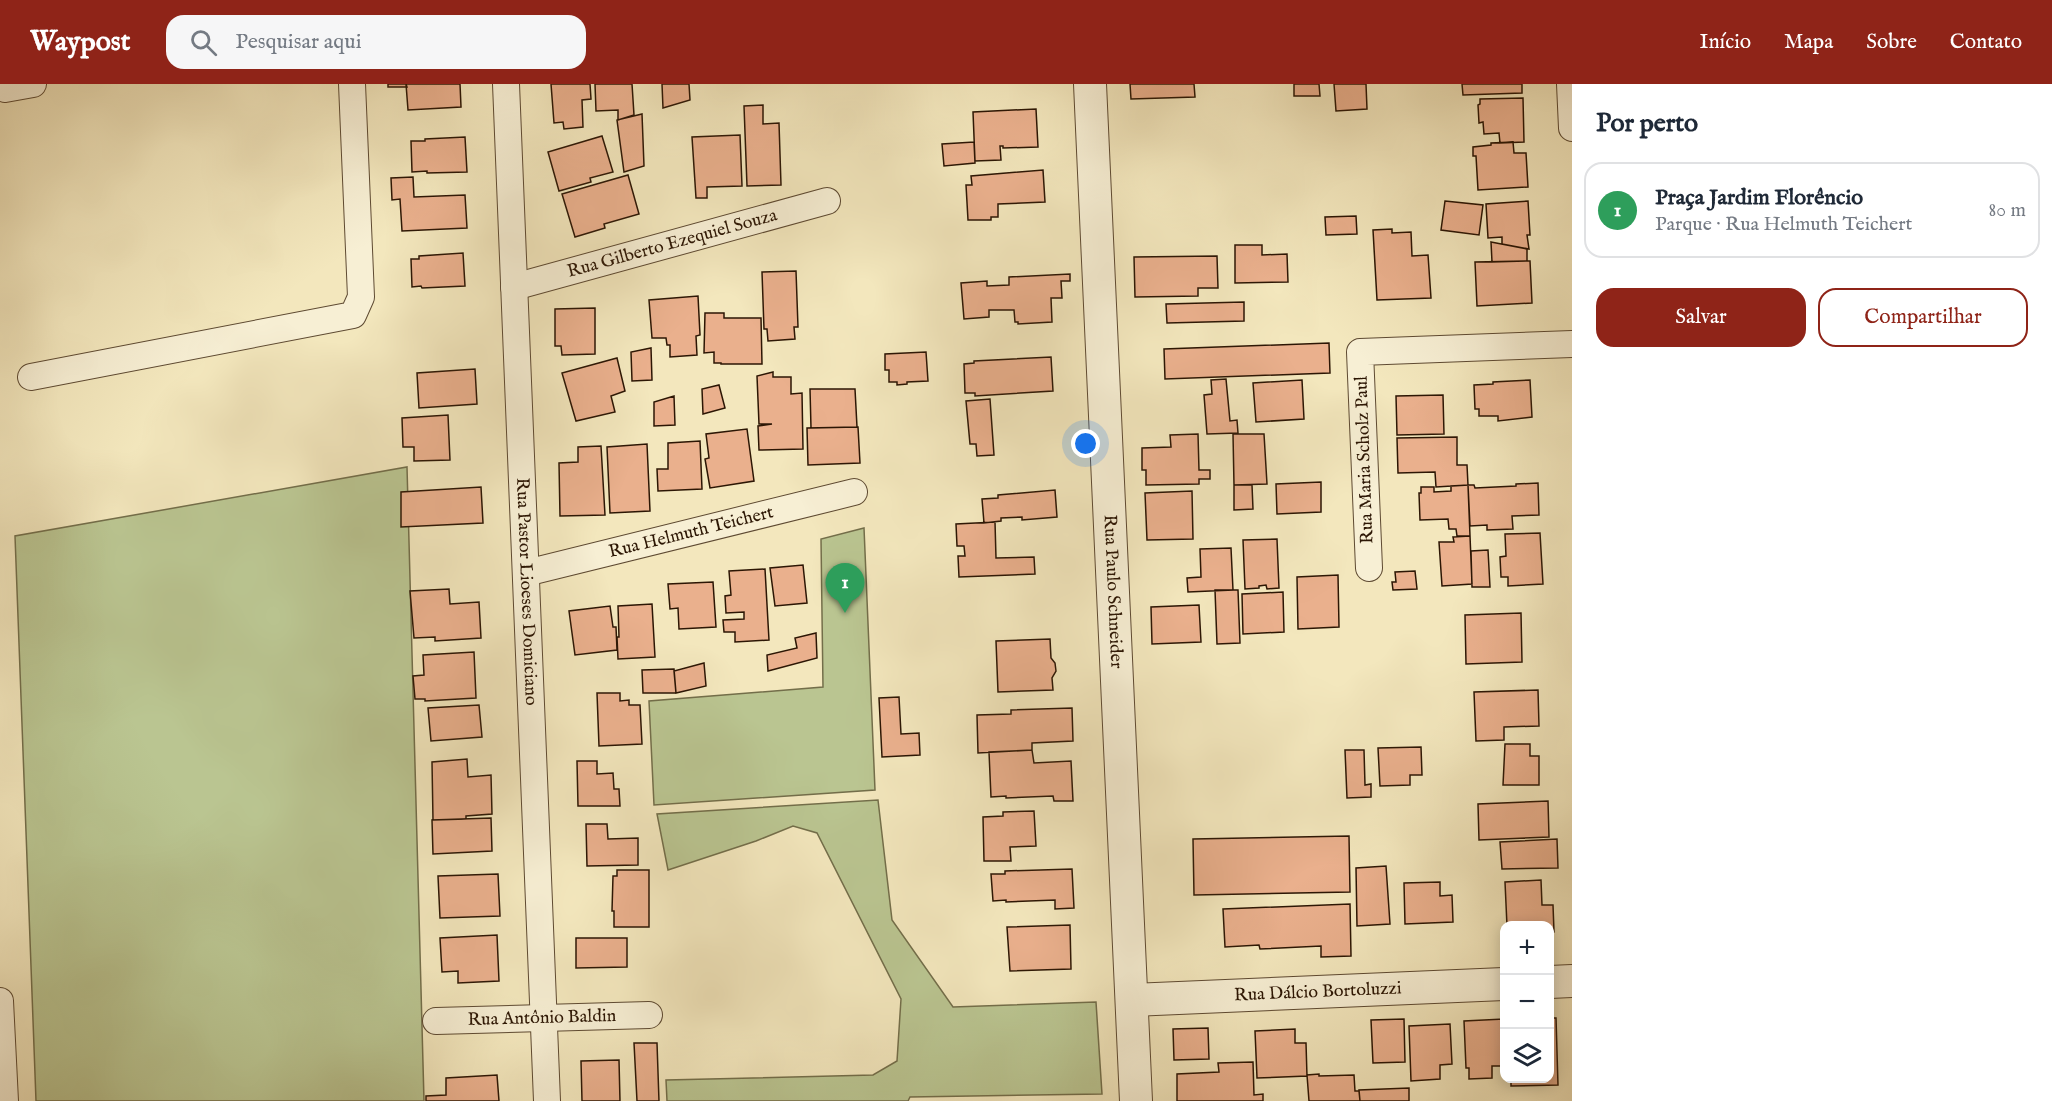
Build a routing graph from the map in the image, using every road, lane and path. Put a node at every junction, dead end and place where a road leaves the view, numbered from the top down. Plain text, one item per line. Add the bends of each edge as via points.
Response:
1 (33, 84) edge
2 (352, 84) edge
3 (506, 84) edge
4 (1090, 84) edge
5 (1570, 84) edge
6 (5, 89) dead end
7 (1572, 128) edge
8 (827, 201) dead end
9 (514, 287) junction
10 (1572, 344) edge
11 (30, 377) dead end
12 (854, 492) dead end
13 (1369, 568) dead end
14 (526, 573) junction
15 (1572, 981) edge
16 (1554, 982) edge
17 (1500, 984) edge
18 (1132, 1000) junction
19 (0, 1001) edge
20 (648, 1014) dead end
21 (543, 1018) junction
22 (436, 1022) dead end
23 (5, 1101) edge
24 (547, 1101) edge
25 (1136, 1101) edge

1 - 6 street
2 - 11 street via 361,297 353,315
3 - 9 street, Rua Pastor Lioeses Domiciano
4 - 18 street, Rua Paulo Schneider
5 - 7 street
8 - 9 street, Rua Gilberto Ezequiel Souza
9 - 14 street, Rua Pastor Lioeses Domiciano
10 - 13 street, Rua Maria Scholz Paul via 1360,352
12 - 14 street, Rua Helmuth Teichert
14 - 21 street, Rua Pastor Lioeses Domiciano
15 - 16 street
17 - 18 street, Rua Dálcio Bortoluzzi
18 - 25 street, Rua Paulo Schneider
19 - 23 street
20 - 21 street, Rua Antônio Baldin
21 - 22 street, Rua Antônio Baldin
21 - 24 street, Rua Pastor Lioeses Domiciano

